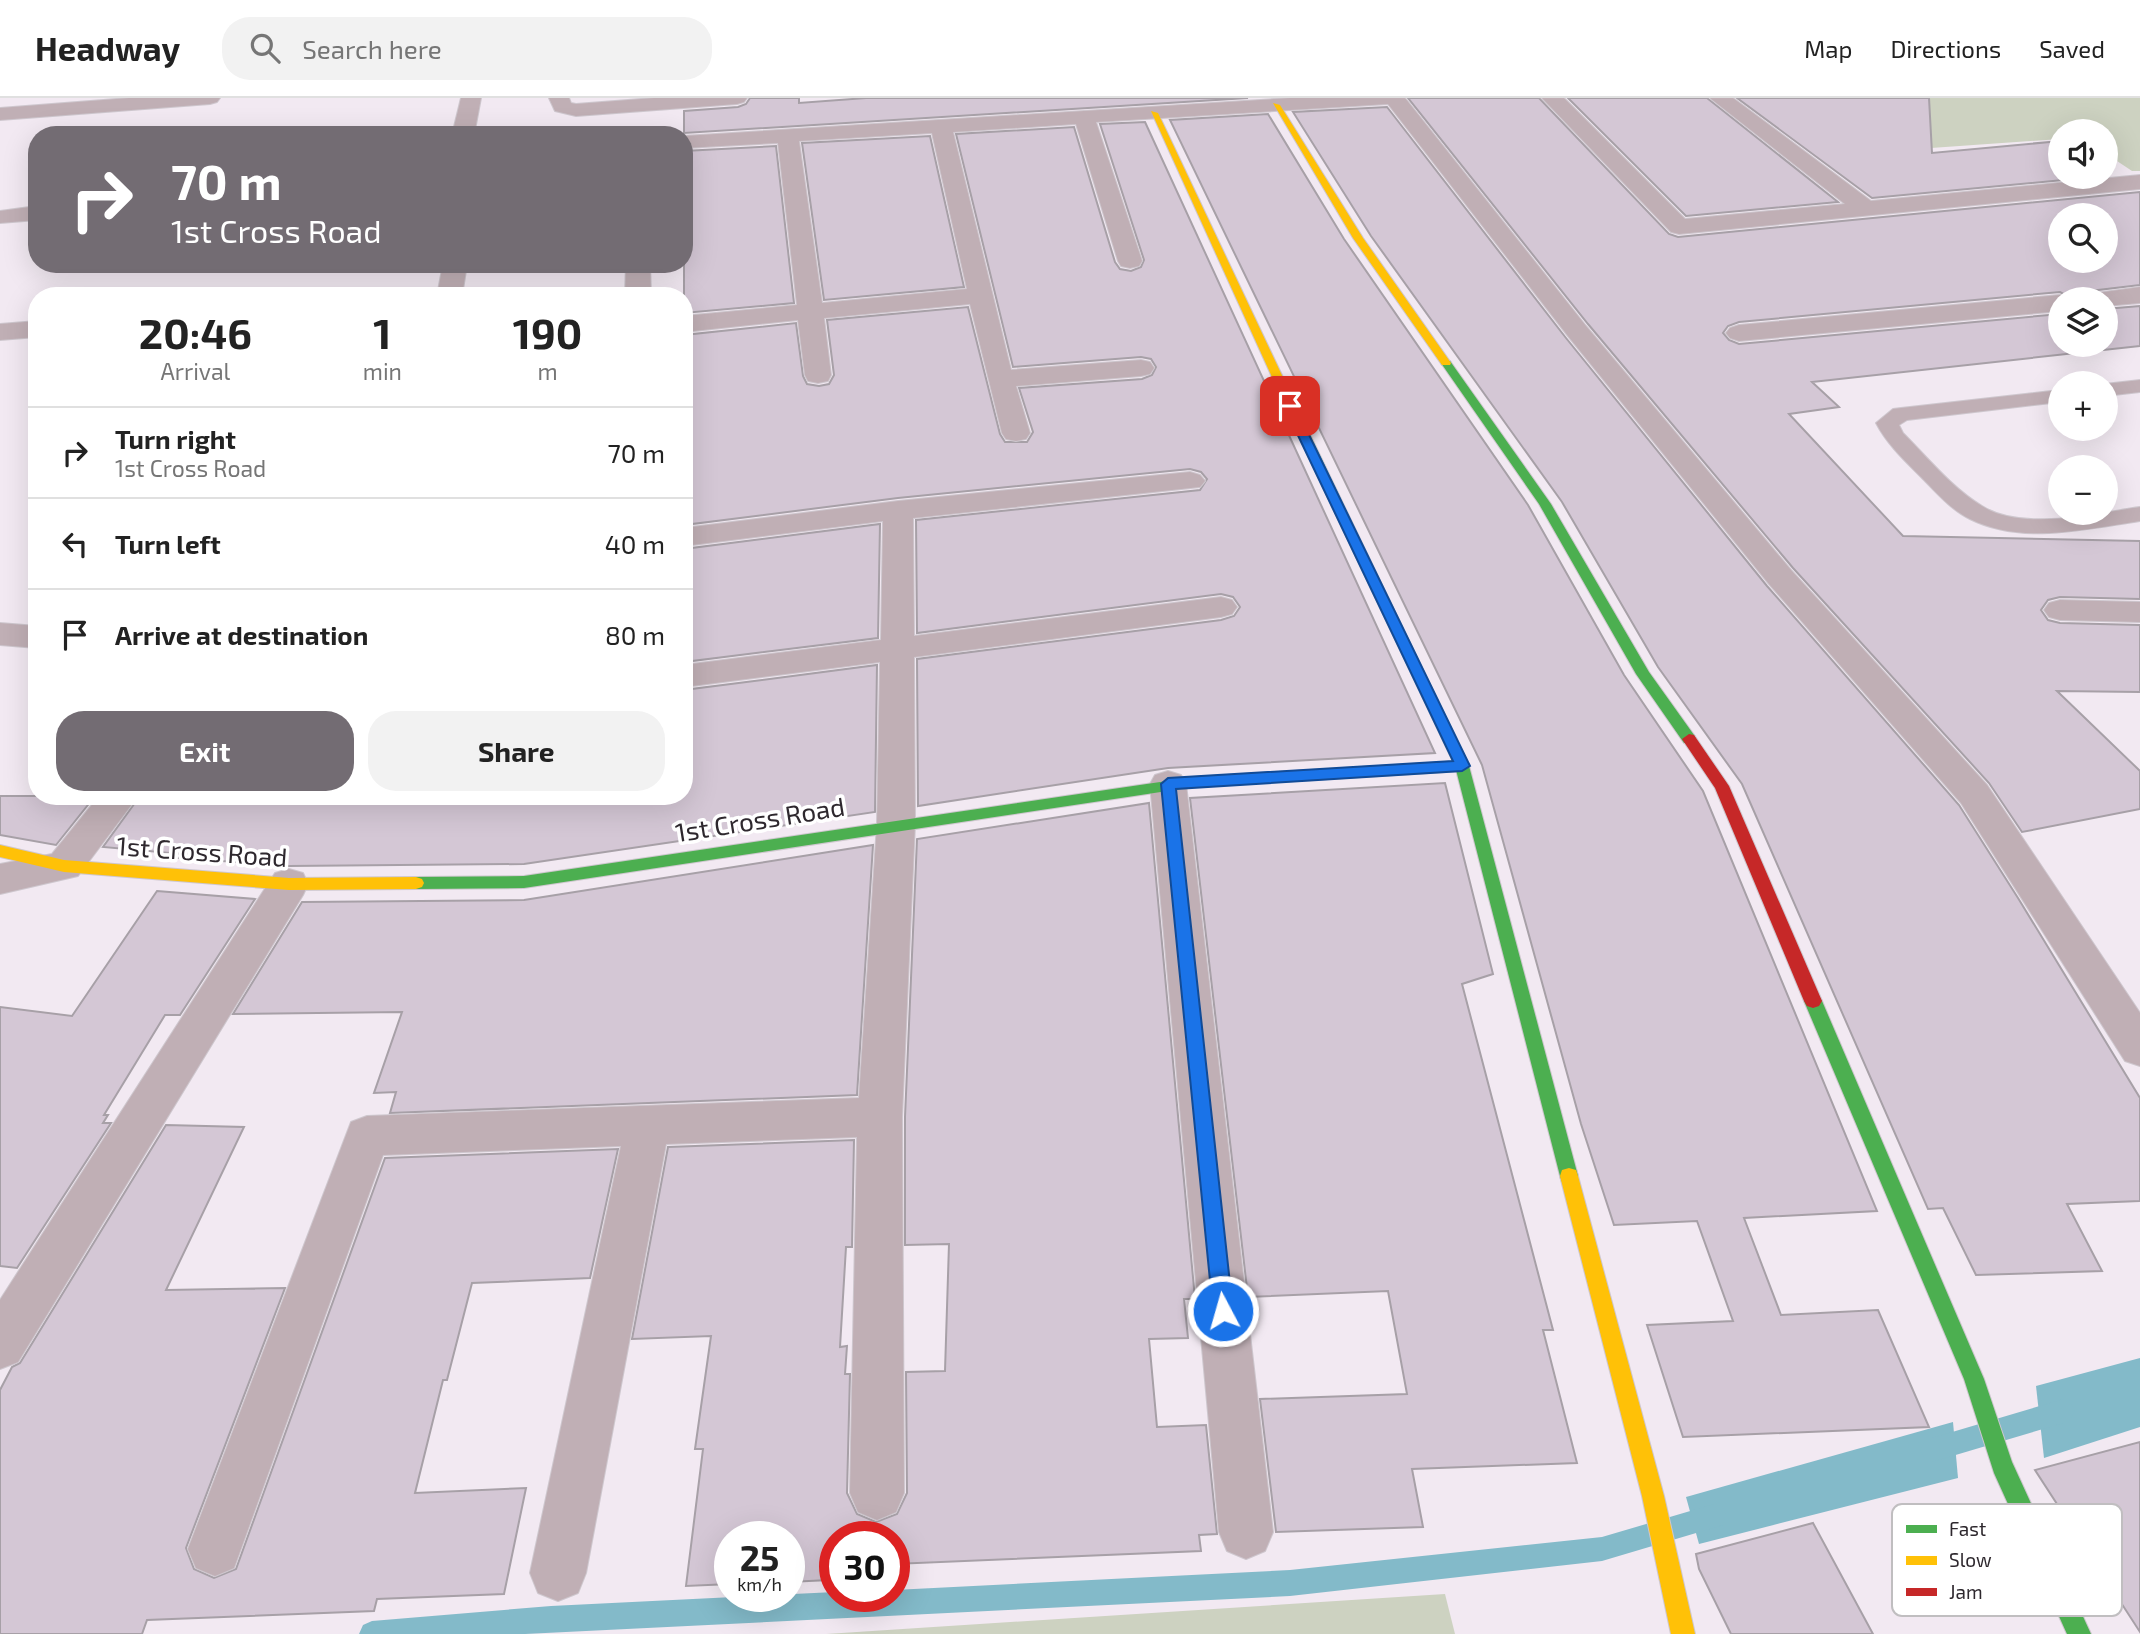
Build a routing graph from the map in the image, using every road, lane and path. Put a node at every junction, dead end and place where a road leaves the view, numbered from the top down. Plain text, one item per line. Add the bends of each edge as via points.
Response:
1 (210, 98) edge
2 (471, 98) edge
3 (559, 98) edge
4 (737, 98) edge
5 (1388, 98) edge
6 (1394, 98) edge
7 (1552, 98) edge
8 (1720, 98) edge
9 (1262, 103) edge
10 (1154, 113) junction
11 (0, 114) edge
12 (1084, 117) junction
13 (465, 126) edge
14 (941, 126) junction
15 (788, 136) junction
16 (693, 141) edge
17 (2140, 182) edge
18 (1865, 208) junction
19 (28, 215) edge
20 (2, 220) edge
21 (1129, 261) dead end
22 (980, 295) junction
23 (2140, 295) edge
24 (2118, 297) edge
25 (2048, 304) edge
26 (810, 312) junction
27 (693, 323) edge
28 (28, 330) edge
29 (0, 332) edge
30 (1739, 334) dead end
31 (1141, 368) dead end
32 (818, 375) dead end
33 (1000, 379) junction
34 (2140, 386) edge
35 (2118, 389) edge
36 (2048, 397) edge
37 (1016, 433) dead end
38 (1190, 481) dead end
39 (898, 510) junction
40 (2140, 514) edge
41 (693, 536) edge
42 (1221, 607) dead end
43 (2060, 610) dead end
44 (2140, 612) edge
45 (0, 634) edge
46 (28, 636) edge
47 (898, 650) junction
48 (693, 675) edge
49 (1462, 766) junction
50 (1168, 784) junction
51 (113, 805) edge
52 (896, 824) junction
53 (0, 851) edge
54 (64, 866) junction
55 (0, 879) edge
56 (289, 884) junction
57 (2129, 1010) edge
58 (2140, 1048) edge
59 (880, 1117) junction
60 (646, 1127) junction
61 (0, 1345) edge
62 (877, 1493) dead end
63 (2020, 1504) edge
64 (1246, 1532) dead end
65 (215, 1549) dead end
66 (558, 1573) dead end
67 (2071, 1616) edge
68 (1683, 1634) edge
69 (2079, 1634) edge

1 - 11 street
2 - 13 street
3 - 4 street via 562,107 576,110
5 - 9 street
6 - 57 street via 1771,567 1974,794
7 - 18 street via 1679,227
8 - 18 street
9 - 10 street
9 - 63 street via 1545,504 1643,674 1722,786 1974,1379
10 - 12 street
10 - 49 street
12 - 14 street
12 - 21 street
14 - 15 street
14 - 22 street
15 - 16 street
15 - 26 street
17 - 18 street
19 - 20 street
22 - 26 street
22 - 33 street
23 - 24 street
25 - 30 street
26 - 27 street
26 - 32 street
28 - 29 street
31 - 33 street
33 - 37 street
34 - 35 lane
36 - 40 lane via 1901,414 1887,423 1894,436 1965,504 1990,519 2042,524
38 - 39 street
39 - 41 street
39 - 47 street
42 - 47 street
43 - 44 street
45 - 46 street
47 - 48 street
47 - 52 street
49 - 50 street, 1st Cross Road
49 - 68 street via 1653,1496
50 - 52 street, 1st Cross Road
50 - 64 street
51 - 54 street
52 - 56 street, 1st Cross Road via 524,882
52 - 59 street
53 - 54 street, 1st Cross Road
54 - 55 street
54 - 56 street, 1st Cross Road
56 - 61 street
57 - 58 street
59 - 60 street
59 - 62 street
60 - 65 street via 367,1136
60 - 66 street
67 - 69 street

